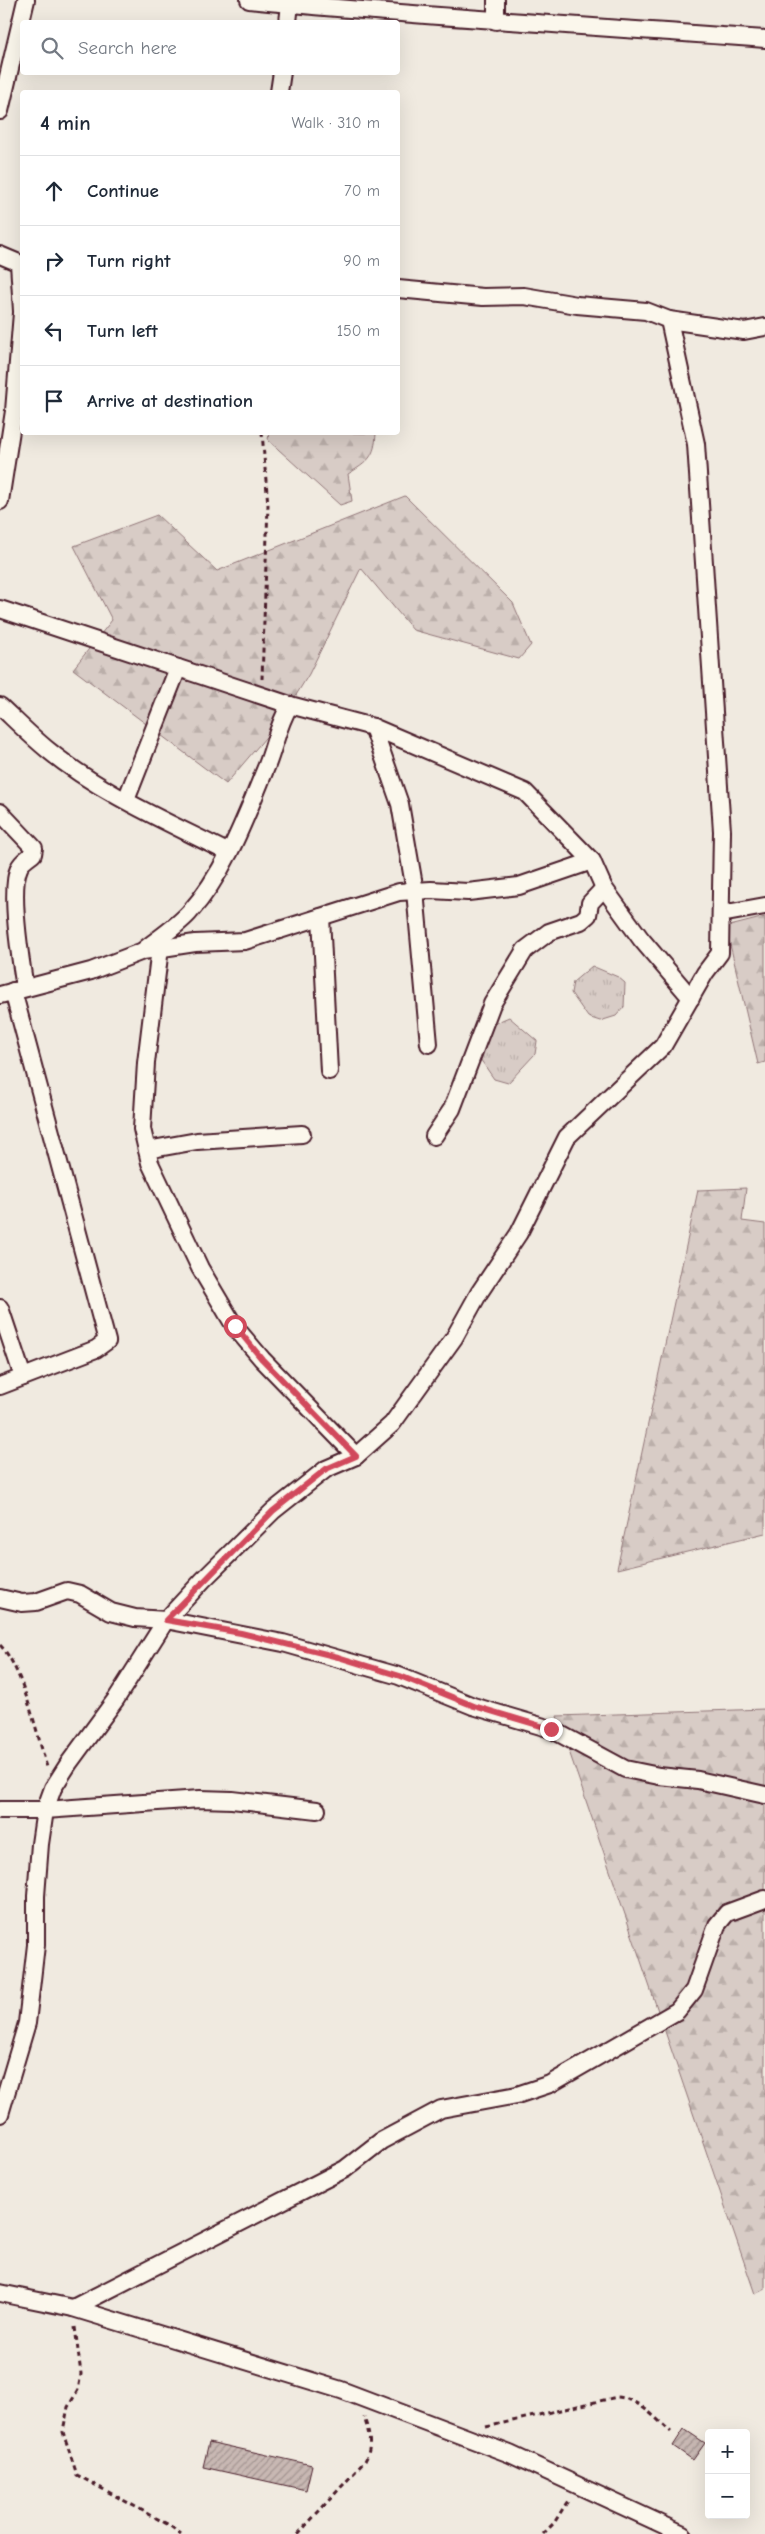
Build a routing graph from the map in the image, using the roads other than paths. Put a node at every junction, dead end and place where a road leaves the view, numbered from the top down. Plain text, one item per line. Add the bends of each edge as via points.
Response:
1 (26, 0) edge
2 (249, 0) edge
3 (496, 0) edge
4 (290, 4) junction
5 (21, 20) edge
6 (288, 20) edge
7 (496, 21) junction
8 (20, 26) edge
9 (765, 39) edge
10 (282, 75) edge
11 (279, 90) edge
12 (0, 111) edge
13 (0, 255) edge
14 (20, 263) edge
15 (400, 289) edge
16 (669, 320) junction
17 (765, 328) edge
18 (20, 337) edge
19 (0, 501) edge
20 (0, 609) edge
21 (178, 668) junction
22 (290, 705) junction
23 (0, 706) edge
24 (373, 727) junction
25 (126, 800) junction
26 (0, 812) edge
27 (229, 853) junction
28 (592, 861) junction
29 (604, 888) junction
30 (415, 891) junction
31 (765, 906) edge
32 (720, 914) junction
33 (321, 917) junction
34 (160, 948) junction
35 (143, 951) junction
36 (13, 991) edge
37 (691, 998) junction
38 (429, 1044) dead end
39 (329, 1071) dead end
40 (302, 1134) dead end
41 (434, 1136) dead end
42 (147, 1150) junction
43 (0, 1308) edge
44 (23, 1377) junction
45 (0, 1386) edge
46 (356, 1456) junction
47 (0, 1598) edge
48 (166, 1620) junction
49 (765, 1795) edge
50 (0, 1810) edge
51 (46, 1810) junction
52 (317, 1810) dead end
53 (765, 1899) edge
54 (0, 2114) edge
55 (0, 2293) edge
56 (73, 2308) junction
57 (683, 2534) edge

1 - 5 street
2 - 4 street
3 - 7 street
4 - 6 street
4 - 7 street
7 - 9 street
8 - 12 street
10 - 11 street
13 - 14 street
15 - 16 street via 483,297 524,296 646,311
16 - 17 street via 744,331
16 - 32 street via 696,444 722,831
18 - 19 street via 14,411
20 - 21 street
21 - 22 street
21 - 25 street
22 - 24 street
22 - 27 street
23 - 25 street via 49,751
24 - 28 street via 525,792
24 - 30 street via 400,804
25 - 27 street
26 - 36 street via 34,848 16,875
27 - 35 street via 212,885 188,914
28 - 29 street
28 - 30 street via 519,886 468,892
29 - 37 street via 641,939
29 - 41 street via 590,903 588,915 581,921 549,932 525,950 492,1004 452,1109
30 - 33 street via 399,892
30 - 38 street
31 - 32 street
32 - 37 street via 720,953
33 - 34 street via 245,941
33 - 39 street
34 - 35 street
34 - 42 street via 146,1063 142,1129
35 - 36 street via 91,971
36 - 44 street via 107,1341 96,1349
37 - 46 street via 663,1046 567,1137 519,1233 454,1338 392,1424
40 - 42 street via 197,1141
42 - 46 street via 150,1163 200,1268 235,1326 262,1359
43 - 44 street
44 - 45 street
46 - 48 street via 326,1469 273,1511
47 - 48 street via 22,1603 36,1602 67,1591 80,1594 111,1612
48 - 49 street via 282,1643 400,1676 474,1706 551,1729 625,1769 698,1780
48 - 51 street via 53,1788
50 - 51 street
51 - 52 street via 200,1799
51 - 54 street via 39,1853 36,1945 27,2023
53 - 56 street via 727,1913 717,1925 694,1990 677,2011 550,2084 517,2095 441,2109 381,2141 345,2169
55 - 56 street
56 - 57 street via 341,2390 510,2454

